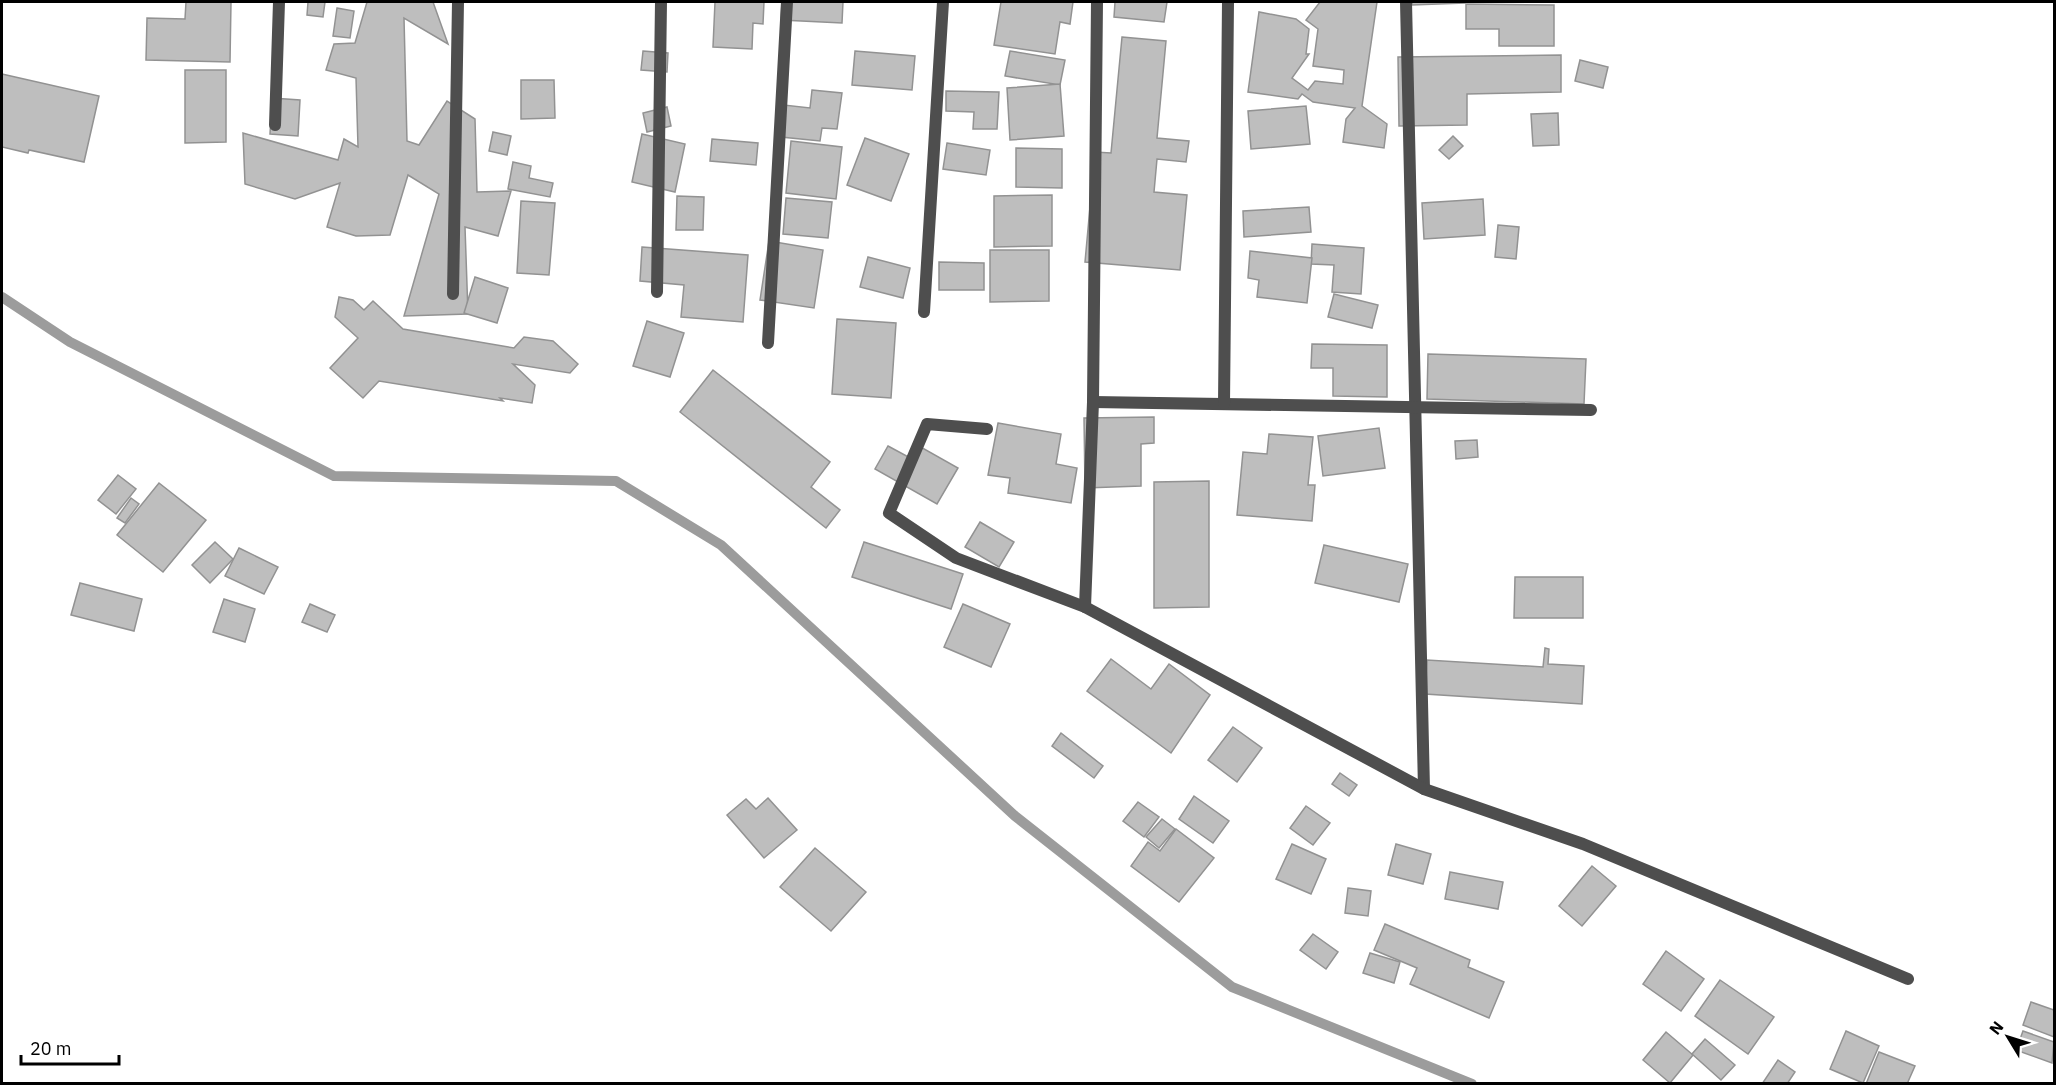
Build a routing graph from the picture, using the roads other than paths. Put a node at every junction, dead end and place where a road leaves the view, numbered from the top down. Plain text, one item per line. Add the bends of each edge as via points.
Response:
1 (279, 2) edge
2 (458, 2) edge
3 (662, 2) edge
4 (787, 2) edge
5 (943, 2) edge
6 (1097, 2) edge
7 (1228, 2) edge
8 (1406, 2) edge
9 (275, 125) dead end
10 (657, 292) dead end
11 (453, 294) dead end
12 (924, 312) dead end
13 (768, 343) dead end
14 (1093, 402) junction
15 (1224, 405) junction
16 (1415, 407) junction
17 (1591, 410) dead end
18 (987, 429) dead end
19 (1084, 607) junction
20 (1424, 789) junction
21 (1908, 979) dead end

1 - 9 street
2 - 11 street
3 - 10 street
4 - 13 street
5 - 12 street
6 - 14 street
7 - 15 street
8 - 16 street
14 - 15 street
14 - 19 street
15 - 16 street
16 - 17 street
16 - 20 street
18 - 19 street via 927,424 889,513 956,558
19 - 20 street
20 - 21 street via 1583,844

